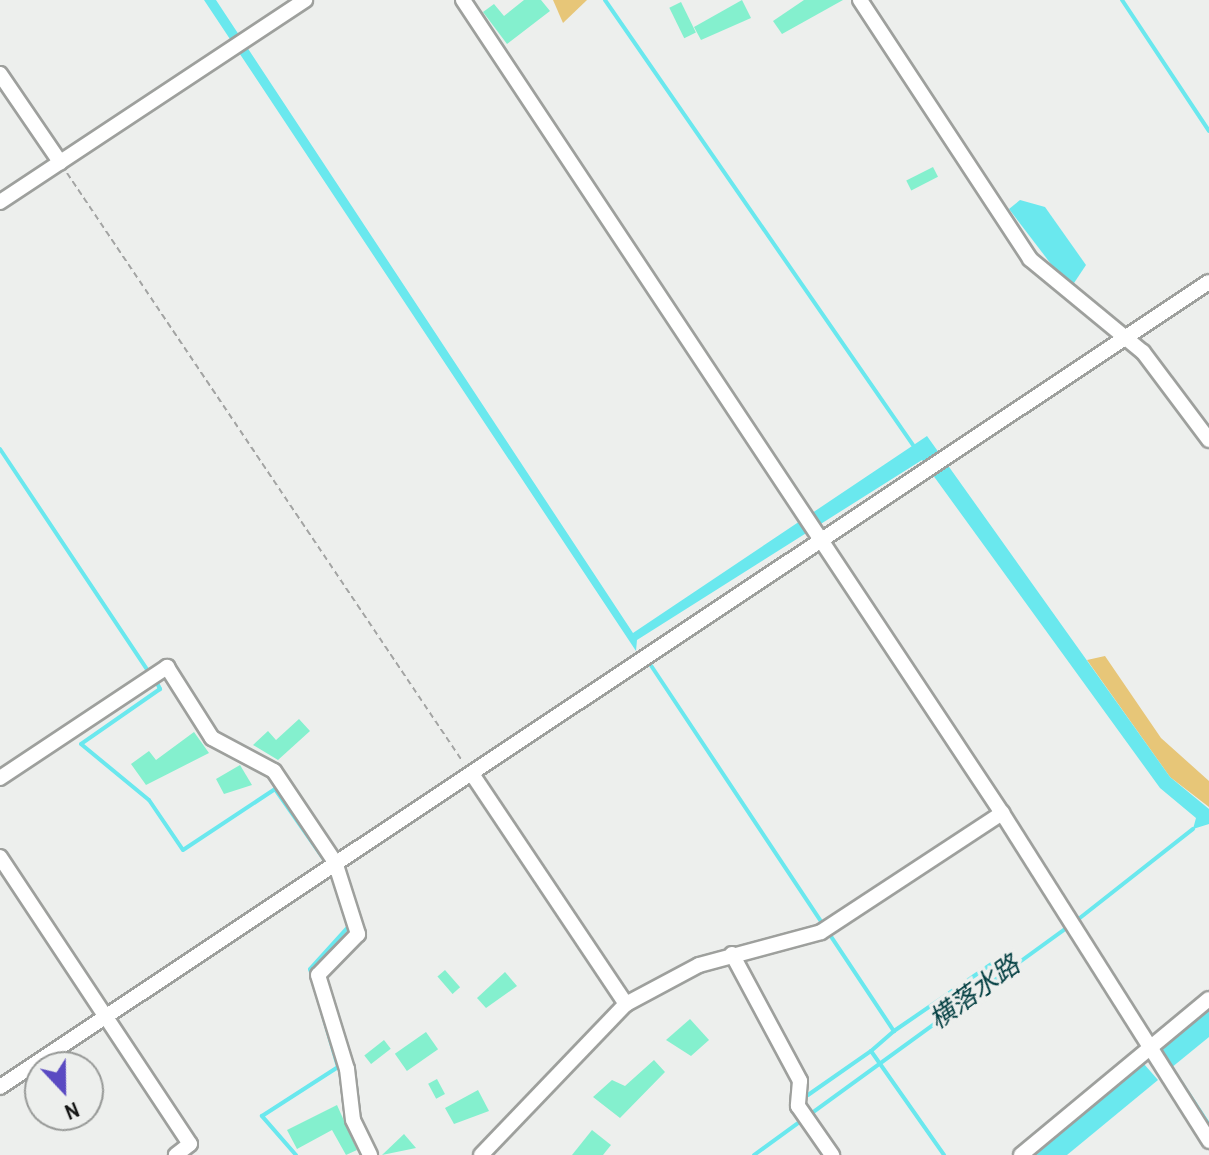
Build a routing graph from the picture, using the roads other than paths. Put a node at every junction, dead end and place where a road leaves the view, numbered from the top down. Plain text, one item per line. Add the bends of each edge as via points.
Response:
1 (305, 0) edge
2 (463, 0) edge
3 (860, 0) edge
4 (0, 74) edge
5 (60, 162) junction
6 (0, 202) edge
7 (1209, 282) edge
8 (1121, 337) junction
9 (1209, 440) edge
10 (819, 541) junction
11 (472, 774) junction
12 (0, 778) edge
13 (1002, 813) junction
14 (0, 857) edge
15 (335, 862) junction
16 (732, 954) junction
17 (1209, 999) edge
18 (626, 1004) junction
19 (106, 1016) junction
20 (1147, 1049) junction
21 (0, 1087) edge
22 (1209, 1141) edge
23 (176, 1155) edge
24 (370, 1155) edge
25 (481, 1155) edge
26 (832, 1155) edge
27 (1021, 1155) edge

1 - 5 street
2 - 10 street
3 - 8 street via 1030,259
4 - 5 street
5 - 6 street
7 - 8 street
8 - 9 street via 1161,372
8 - 10 street
10 - 11 street
10 - 13 street
11 - 15 street
11 - 18 street
12 - 15 street via 167,667 212,738 282,780
13 - 16 street via 827,928
13 - 20 street
14 - 19 street
15 - 19 street
15 - 24 street via 358,934 318,975 347,1069 353,1120
16 - 18 street
16 - 26 street via 800,1081 798,1106
17 - 20 street
18 - 25 street
19 - 21 street
19 - 23 street via 190,1144
20 - 22 street
20 - 27 street

